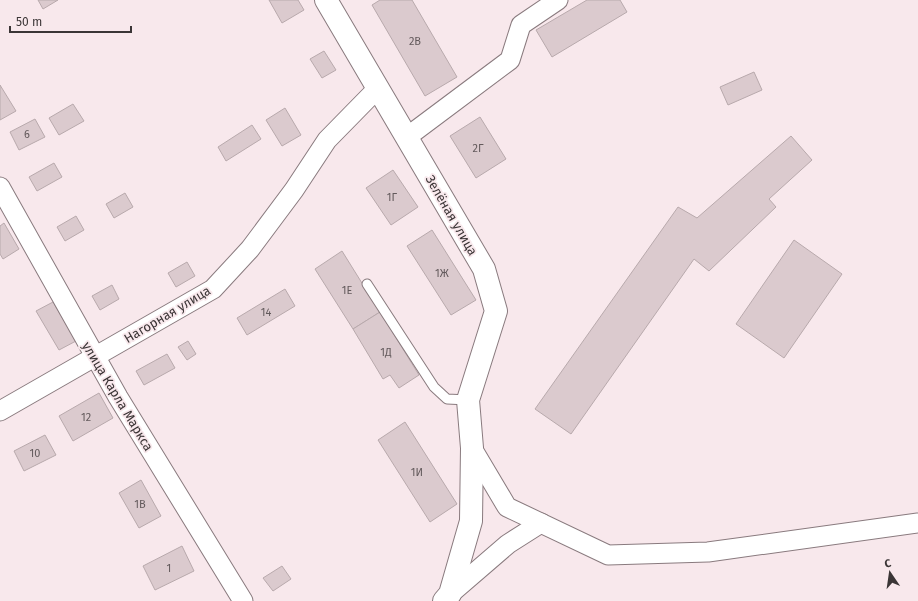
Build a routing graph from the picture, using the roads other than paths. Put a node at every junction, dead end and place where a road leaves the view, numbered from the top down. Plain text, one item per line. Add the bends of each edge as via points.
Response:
1 (326, 0) edge
2 (558, 0) edge
3 (378, 88) junction
4 (407, 137) junction
5 (0, 187) edge
6 (367, 284) dead end
7 (95, 357) junction
8 (468, 400) junction
9 (0, 411) edge
10 (472, 448) junction
11 (541, 523) junction
12 (918, 523) edge
13 (447, 598) edge
14 (243, 601) edge

1 - 3 street, Зелёная улица
2 - 4 street via 521,25 510,60
3 - 4 street, Зелёная улица
3 - 7 street, Нагорная улица via 327,140 250,249 213,289
4 - 8 street, Зелёная улица via 484,269 496,311
5 - 7 street, улица Карла Маркса
6 - 8 lane via 434,387 447,399
7 - 9 street, Нагорная улица
7 - 14 street, улица Карла Маркса
8 - 10 street, Зелёная улица
10 - 11 street via 507,507
10 - 13 street, Зелёная улица via 472,522
11 - 12 street via 608,555 708,552
11 - 13 street via 508,544

